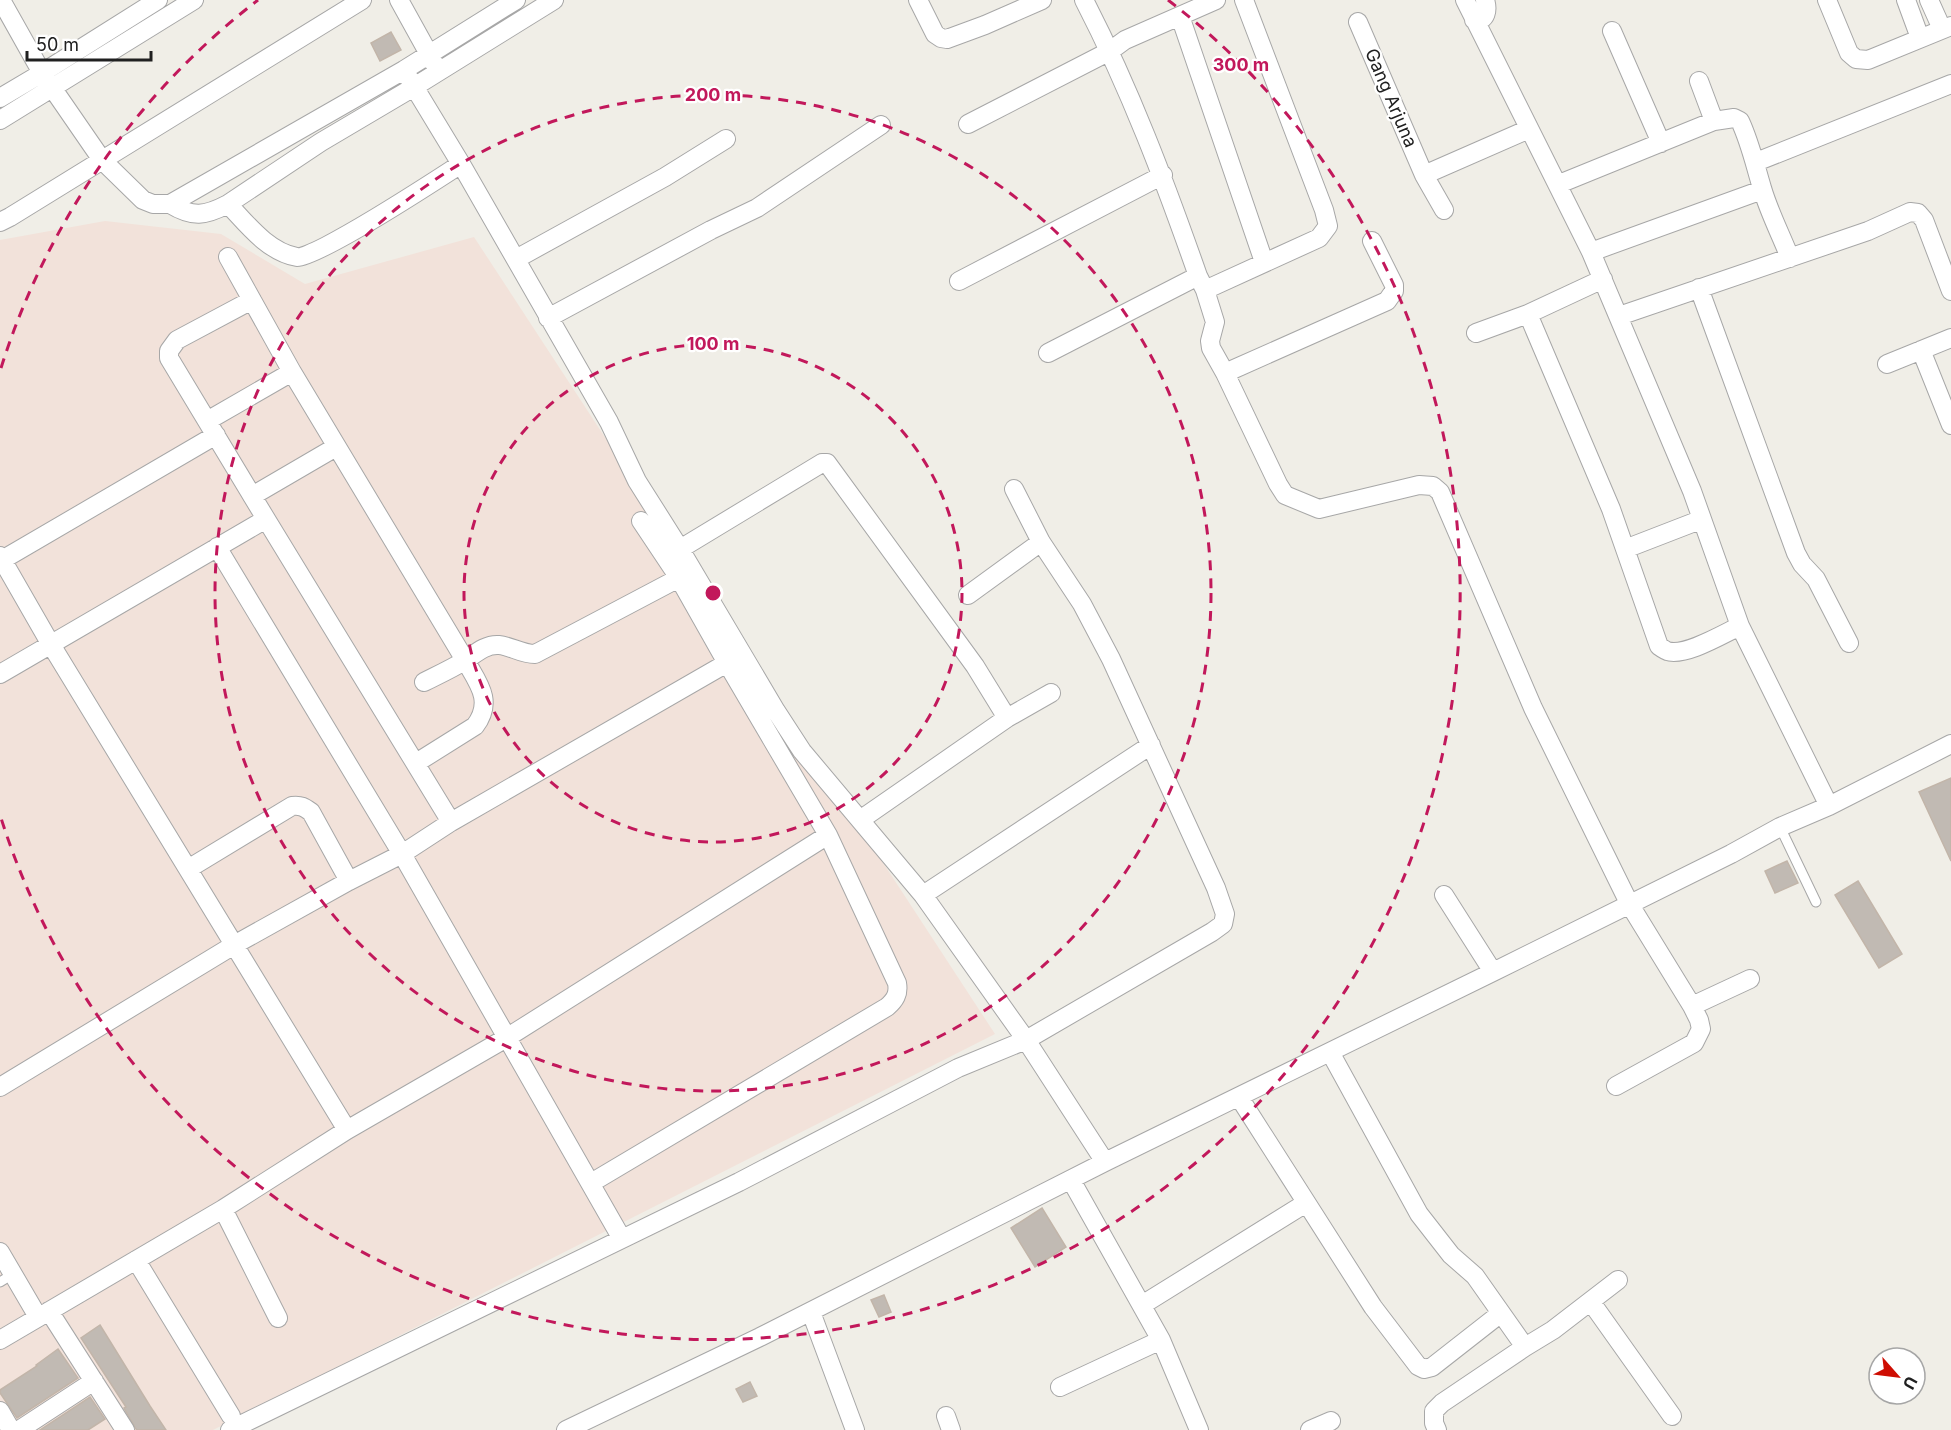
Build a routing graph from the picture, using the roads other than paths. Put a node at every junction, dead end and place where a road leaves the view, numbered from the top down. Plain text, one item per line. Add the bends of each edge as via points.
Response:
1 (1, 0) edge
2 (194, 0) edge
3 (362, 0) edge
4 (399, 0) edge
5 (516, 0) edge
6 (554, 0) edge
7 (918, 0) edge
8 (1042, 0) edge
9 (1084, 0) edge
10 (1216, 0) edge
11 (1244, 0) edge
12 (1465, 0) edge
13 (1485, 0) edge
14 (1827, 0) edge
15 (1906, 0) edge
16 (1929, 0) edge
17 (152, 4) edge
18 (528, 7) edge
19 (490, 16) junction
20 (1180, 16) junction
21 (1474, 20) junction
22 (1358, 22) dead end
23 (155, 25) junction
24 (1946, 28) edge
25 (1612, 32) dead end
26 (501, 33) junction
27 (1920, 38) junction
28 (1110, 51) junction
29 (428, 54) junction
30 (404, 70) junction
31 (439, 71) junction
32 (42, 74) junction
33 (1700, 81) dead end
34 (1951, 84) edge
35 (414, 87) junction
36 (53, 88) junction
37 (0, 98) edge
38 (0, 120) edge
39 (1714, 121) junction
40 (969, 124) dead end
41 (881, 125) dead end
42 (1529, 129) junction
43 (726, 139) dead end
44 (1661, 143) junction
45 (102, 160) junction
46 (1755, 162) junction
47 (461, 164) junction
48 (1424, 175) junction
49 (1163, 176) junction
50 (1559, 184) junction
51 (1762, 190) junction
52 (171, 204) junction
53 (228, 204) junction
54 (1444, 210) dead end
55 (0, 222) edge
56 (1372, 241) dead end
57 (1591, 252) junction
58 (228, 257) dead end
59 (1790, 258) junction
60 (516, 259) junction
61 (1263, 262) junction
62 (1604, 279) junction
63 (958, 281) dead end
64 (1201, 283) junction
65 (1700, 288) junction
66 (1951, 291) edge
67 (252, 300) junction
68 (1528, 314) junction
69 (1619, 316) junction
70 (548, 318) junction
71 (1476, 333) dead end
72 (1951, 338) edge
73 (1921, 350) junction
74 (1048, 353) dead end
75 (1887, 364) dead end
76 (292, 372) junction
77 (1225, 373) junction
78 (1951, 425) edge
79 (211, 428) junction
80 (336, 447) junction
81 (1014, 489) dead end
82 (252, 496) junction
83 (266, 519) junction
84 (1700, 520) junction
85 (641, 521) dead end
86 (1041, 542) junction
87 (217, 548) junction
88 (680, 549) junction
89 (1625, 549) junction
90 (1, 558) edge
91 (679, 578) junction
92 (968, 595) dead end
93 (1740, 626) junction
94 (50, 643) junction
95 (1849, 643) dead end
96 (465, 660) junction
97 (727, 663) junction
98 (0, 674) edge
99 (424, 682) dead end
100 (1051, 693) dead end
101 (1007, 718) junction
102 (1951, 744) edge
103 (1151, 746) junction
104 (416, 763) junction
105 (1829, 806) junction
106 (860, 820) junction
107 (451, 822) junction
108 (1780, 827) junction
109 (828, 835) junction
110 (402, 854) junction
111 (188, 869) junction
112 (349, 881) junction
113 (923, 895) junction
114 (1444, 895) dead end
115 (1815, 902) dead end
116 (1630, 905) junction
117 (234, 945) junction
118 (1493, 972) junction
119 (1750, 979) dead end
120 (1692, 1006) junction
121 (507, 1037) junction
122 (1026, 1040) junction
123 (1330, 1052) junction
124 (1616, 1086) dead end
125 (0, 1087) edge
126 (1239, 1097) junction
127 (347, 1130) junction
128 (1105, 1162) junction
129 (1071, 1180) junction
130 (591, 1183) junction
131 (1306, 1203) junction
132 (223, 1209) junction
133 (622, 1239) junction
134 (0, 1252) edge
135 (136, 1260) junction
136 (6, 1278) edge
137 (1618, 1281) dead end
138 (1591, 1302) junction
139 (1142, 1305) junction
140 (811, 1312) junction
141 (1501, 1313) junction
142 (44, 1314) junction
143 (278, 1318) dead end
144 (0, 1340) edge
145 (1161, 1340) junction
146 (1525, 1347) junction
147 (94, 1381) junction
148 (1060, 1387) dead end
149 (0, 1411) edge
150 (1672, 1416) dead end
151 (1331, 1421) dead end
152 (230, 1423) edge
153 (11, 1430) edge
154 (19, 1430) edge
155 (125, 1430) edge
156 (566, 1430) edge
157 (855, 1430) edge
158 (1199, 1430) edge
159 (1310, 1430) edge
160 (1437, 1430) edge

1 - 32 street
2 - 23 street
3 - 45 street
4 - 29 street
5 - 19 street
6 - 18 street
7 - 8 street via 935,34 947,39
9 - 28 street
10 - 20 street
11 - 61 street via 1328,220 1320,238
12 - 21 street
13 - 21 street via 1484,18
14 - 27 street via 1849,53 1856,59 1868,60
15 - 27 street
16 - 24 street
17 - 23 street
17 - 32 street
18 - 26 street
19 - 26 street
19 - 29 street
20 - 28 street via 1125,40
20 - 61 street
21 - 42 street
22 - 48 street, Gang Arjuna
23 - 36 street
24 - 27 street
25 - 44 street
26 - 31 street
28 - 40 street
28 - 49 street
29 - 30 street
29 - 31 street
30 - 35 street
30 - 52 street
31 - 35 street
32 - 36 street
32 - 37 street
33 - 39 street
34 - 46 street
35 - 47 street
35 - 53 street
36 - 38 street
36 - 45 street
39 - 44 street
39 - 46 street via 1740,121
41 - 70 street via 757,208
42 - 48 street
42 - 50 street
43 - 60 street
44 - 50 street
45 - 52 street via 144,201
45 - 55 street
46 - 51 street
47 - 53 street via 303,258 276,249
47 - 60 street
48 - 54 street, Gang Arjuna
49 - 63 street
49 - 64 street
50 - 57 street
51 - 57 street
51 - 59 street
52 - 53 street via 197,215
56 - 77 street via 1394,285 1387,301
57 - 62 street
58 - 67 street
59 - 65 street
59 - 66 street via 1914,212 1924,220
60 - 70 street
61 - 64 street
62 - 68 street
62 - 69 street
64 - 74 street
64 - 77 street via 1215,322 1210,345
65 - 69 street
65 - 95 street via 1796,553 1816,579
67 - 76 street
67 - 79 street via 177,340 169,351 169,358
68 - 71 street
68 - 89 street
69 - 84 street via 1692,491
70 - 88 street via 609,422 637,481
72 - 73 street
73 - 75 street
73 - 78 street
76 - 79 street
76 - 80 street
77 - 116 street via 1285,495 1319,509 1419,485 1433,486 1440,492 1533,708
79 - 82 street
79 - 90 street
80 - 82 street
80 - 96 street
81 - 86 street
82 - 83 street
83 - 87 street
83 - 104 street
84 - 89 street
84 - 93 street
85 - 91 street
86 - 92 street
86 - 103 street via 1082,604
87 - 94 street
87 - 110 street
88 - 101 street via 827,463 975,666
88 - 106 street via 802,751
89 - 93 street via 1659,646 1666,651 1692,648
90 - 94 street
91 - 96 street via 535,654 493,645
91 - 97 street
93 - 105 street
94 - 98 street
94 - 111 street
96 - 99 street
96 - 104 street via 483,693 482,717 475,726
97 - 107 street
97 - 109 street
100 - 101 street
101 - 106 street
102 - 105 street
103 - 113 street
103 - 122 street via 1222,900 1223,924
104 - 107 street
105 - 108 street
106 - 113 street
107 - 110 street
108 - 115 lane
108 - 116 street
109 - 121 street
109 - 130 street via 897,983 893,1002
110 - 112 street
110 - 121 street
111 - 112 street via 298,805 311,812
111 - 117 street
112 - 117 street
113 - 122 street
114 - 118 street
116 - 118 street
116 - 120 street
117 - 125 street
117 - 127 street
118 - 123 street
119 - 120 street
120 - 124 street via 1701,1029 1694,1043
121 - 127 street
121 - 130 street
122 - 128 street
122 - 133 street via 958,1068
123 - 126 street
123 - 141 street via 1419,1214 1451,1256 1475,1276
126 - 128 street
126 - 131 street
127 - 132 street
128 - 129 street
129 - 139 street
129 - 140 street
130 - 133 street
131 - 139 street
131 - 141 street via 1373,1307 1418,1366 1432,1367
132 - 135 street
132 - 143 street
133 - 152 street
134 - 136 street
135 - 142 street
135 - 152 street
136 - 142 street
137 - 138 street
138 - 146 street
138 - 150 street
139 - 145 street
140 - 156 street
140 - 157 street
141 - 146 street
142 - 144 street
142 - 147 street
145 - 148 street
145 - 158 street
146 - 160 street via 1442,1402 1434,1411
147 - 154 street
147 - 155 street
149 - 153 street
151 - 159 street

